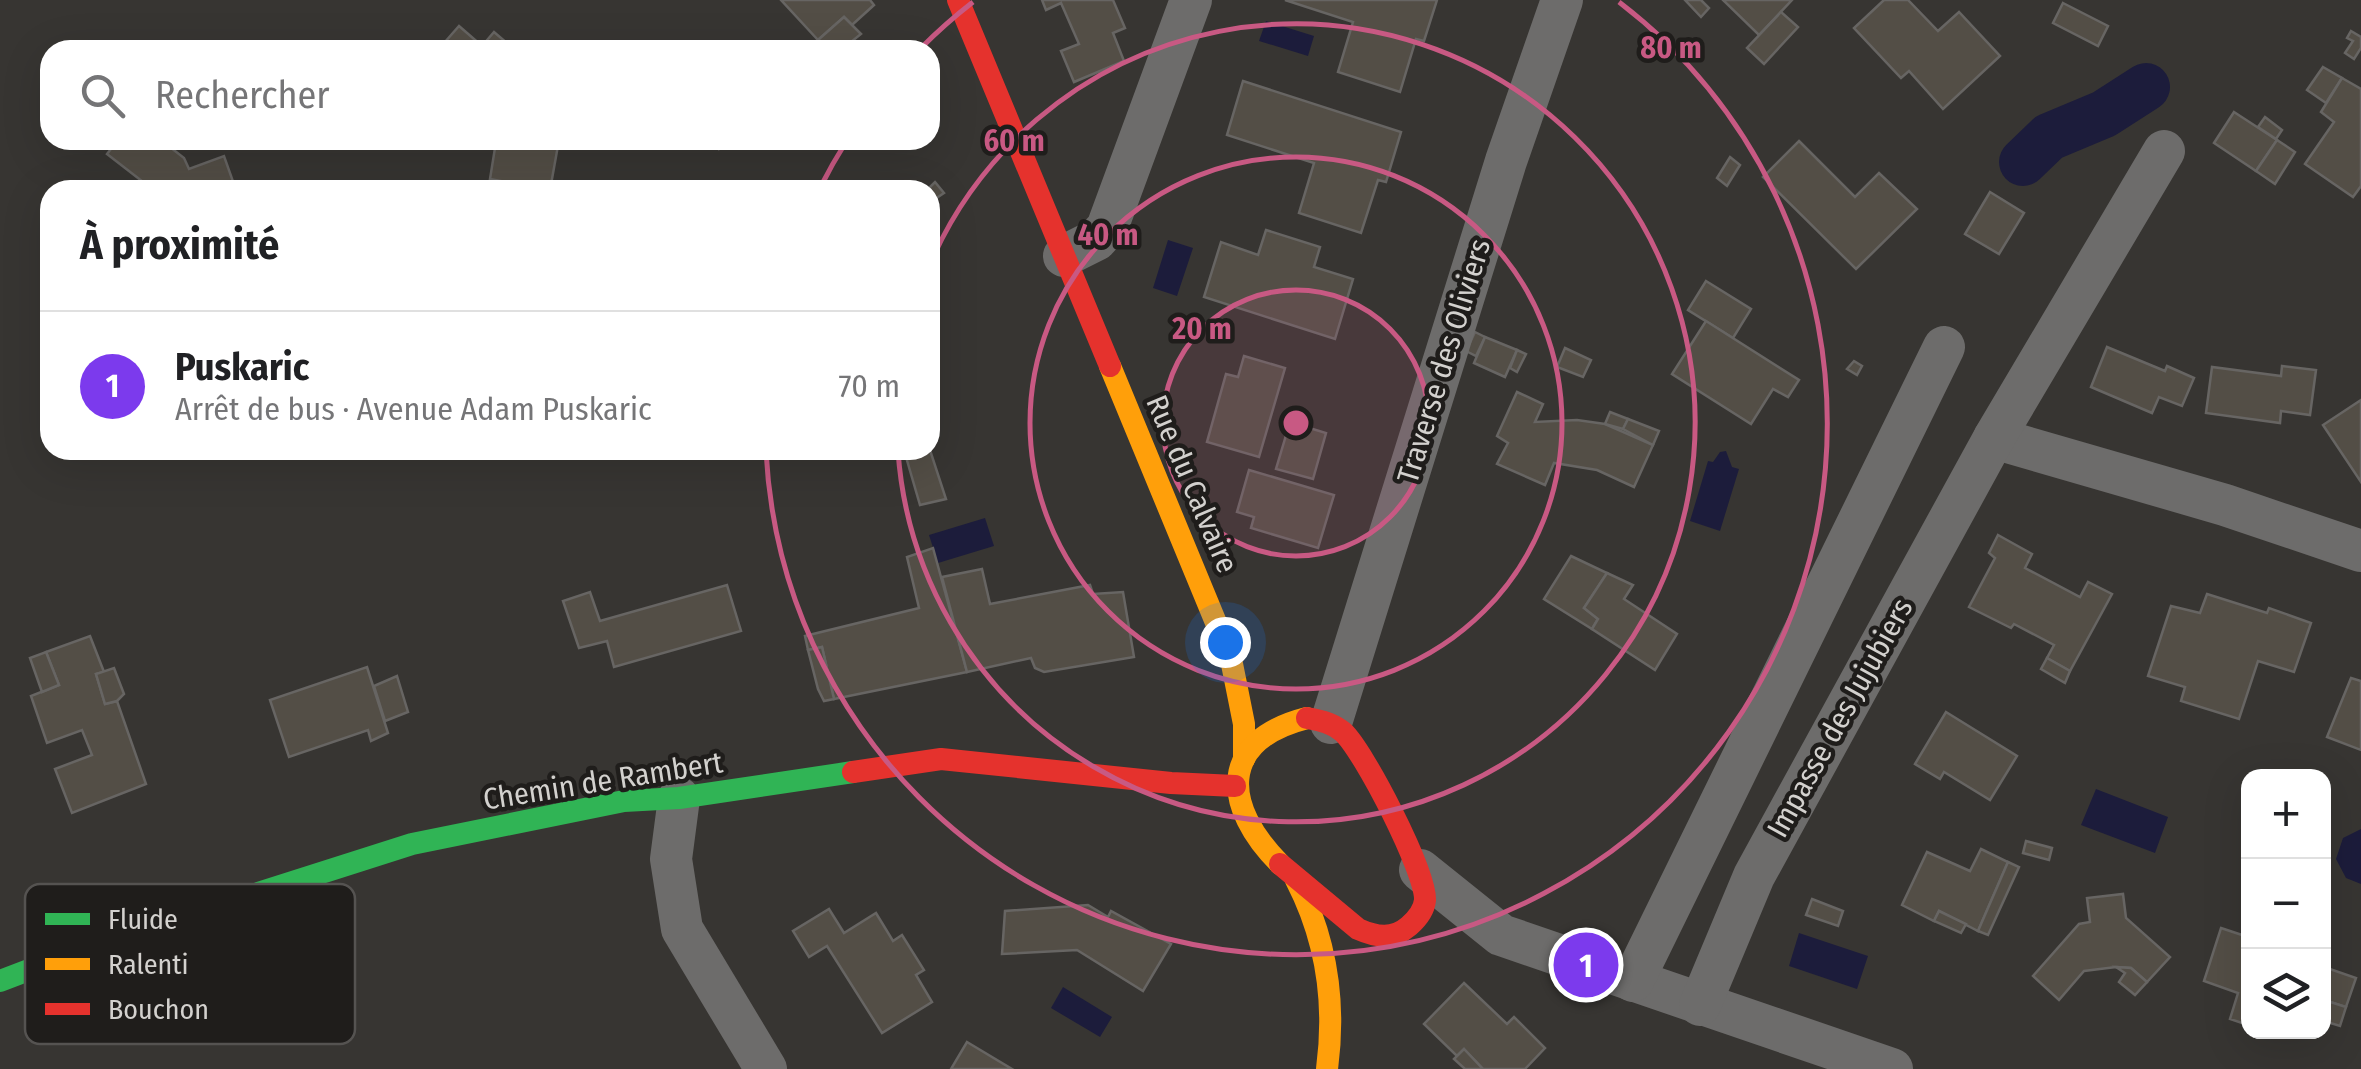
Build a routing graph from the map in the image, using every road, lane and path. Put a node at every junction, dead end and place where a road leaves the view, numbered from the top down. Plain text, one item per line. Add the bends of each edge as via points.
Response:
1 (958, 0) edge
2 (1191, 0) edge
3 (1562, 0) edge
4 (2164, 150) dead end
5 (1064, 256) junction
6 (1944, 347) dead end
7 (1994, 438) junction
8 (2361, 552) edge
9 (1232, 659) junction
10 (1255, 684) dead end
11 (1278, 704) dead end
12 (1319, 721) junction
13 (1244, 759) junction
14 (1235, 786) junction
15 (679, 798) junction
16 (1420, 870) junction
17 (1294, 877) junction
18 (285, 884) edge
19 (1501, 934) junction
20 (1395, 935) junction
21 (25, 971) edge
22 (0, 981) edge
23 (1633, 981) junction
24 (1332, 995) junction
25 (1700, 1005) junction
26 (766, 1069) edge
27 (1328, 1069) edge
28 (1892, 1069) edge

1 - 5 street, Rue du Calvaire
2 - 5 street via 1106,228
3 - 12 street, Traverse des Oliviers
4 - 7 street, Impasse des Jujubiers
5 - 9 street, Rue du Calvaire
6 - 23 street
7 - 8 street
7 - 25 street, Impasse des Jujubiers via 1754,876
9 - 10 street, Rue du Calvaire
9 - 13 street, Rue du Calvaire
11 - 12 street
12 - 13 street via 1270,730
12 - 16 street via 1343,729 1352,742
13 - 14 street
14 - 15 street, Chemin de Rambert via 941,759
14 - 17 street via 1250,826
15 - 18 street, Chemin de Rambert via 624,802 412,844
15 - 26 street via 670,859 682,929
16 - 19 street
16 - 20 street via 1422,912
17 - 20 street via 1358,929
17 - 24 street via 1318,930
19 - 20 street
19 - 23 street
20 - 24 street via 1352,958
21 - 22 street, Chemin de Rambert
23 - 25 street
24 - 27 street
25 - 28 street

